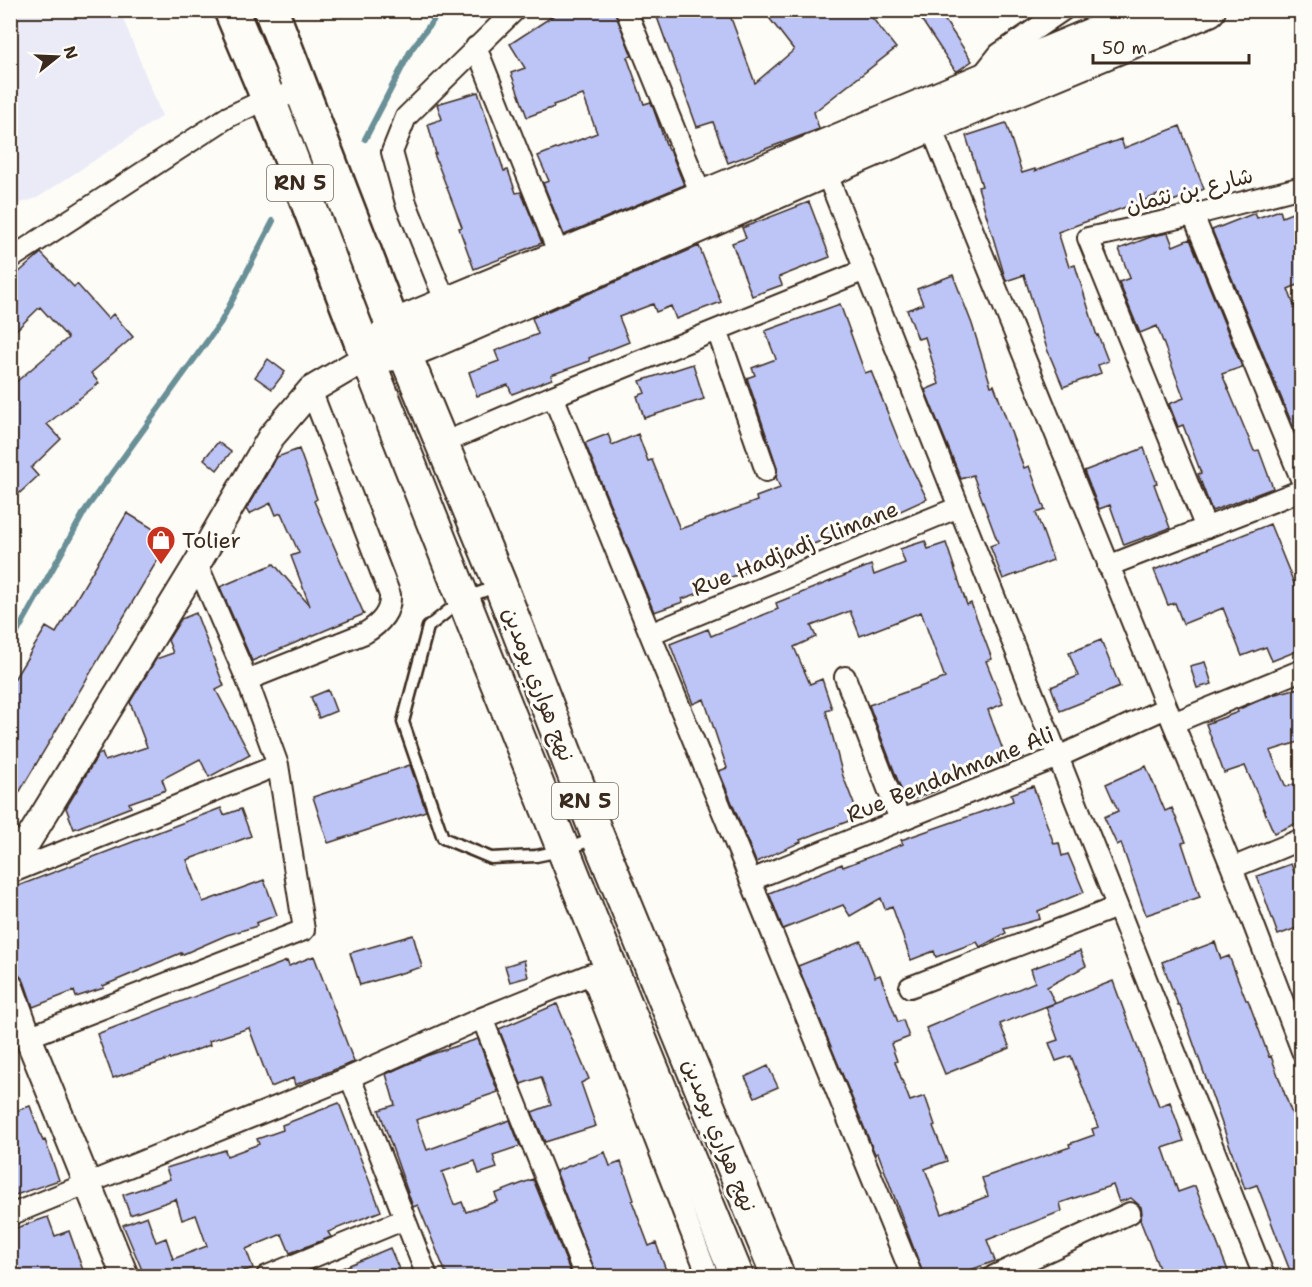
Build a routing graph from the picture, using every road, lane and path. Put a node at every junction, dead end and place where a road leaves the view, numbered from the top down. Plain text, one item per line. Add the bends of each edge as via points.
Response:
1 (231, 10) edge
2 (272, 10) edge
3 (514, 10) edge
4 (626, 10) edge
5 (1063, 10) edge
6 (1150, 10) edge
7 (1209, 10) edge
8 (476, 47) junction
9 (975, 85) junction
10 (304, 93) junction
11 (268, 99) junction
12 (926, 116) junction
13 (826, 172) junction
14 (1302, 187) edge
15 (702, 197) junction
16 (1193, 215) junction
17 (560, 257) junction
18 (10, 259) edge
19 (864, 270) junction
20 (446, 303) junction
21 (717, 330) junction
22 (399, 339) junction
23 (367, 357) junction
24 (310, 390) junction
25 (553, 396) junction
26 (441, 444) junction
27 (766, 471) dead end
28 (1302, 481) edge
29 (1302, 490) edge
30 (959, 507) junction
31 (1206, 528) junction
32 (197, 564) junction
33 (1108, 567) junction
34 (500, 584) junction
35 (464, 599) junction
36 (650, 633) junction
37 (1302, 670) edge
38 (845, 677) dead end
39 (247, 680) junction
40 (1169, 716) junction
41 (1058, 757) junction
42 (278, 765) junction
43 (900, 820) junction
44 (19, 837) edge
45 (598, 837) junction
46 (1302, 839) edge
47 (565, 850) junction
48 (1232, 868) junction
49 (10, 872) edge
50 (751, 880) junction
51 (624, 901) junction
52 (1118, 907) junction
53 (591, 919) junction
54 (591, 974) junction
55 (10, 987) edge
56 (910, 987) dead end
57 (1294, 1012) edge
58 (482, 1018) junction
59 (20, 1041) edge
60 (1302, 1051) edge
61 (350, 1077) junction
62 (88, 1185) junction
63 (1130, 1212) dead end
64 (10, 1215) edge
65 (405, 1219) junction
66 (125, 1276) edge
67 (267, 1276) edge
68 (427, 1276) edge
69 (585, 1276) edge
70 (708, 1276) edge
71 (737, 1276) edge
72 (778, 1276) edge
73 (912, 1276) edge
74 (994, 1276) edge
75 (1264, 1276) edge

1 - 11 highway, RN 5
2 - 10 highway, RN 5
3 - 8 street
4 - 15 street
5 - 9 street via 999,54
6 - 9 main road
7 - 12 main road
8 - 17 street
8 - 20 street via 406,117 392,152 406,203
9 - 12 main road
10 - 11 street
10 - 22 highway, RN 5
11 - 18 street via 228,117
11 - 23 highway, RN 5
12 - 13 main road
12 - 15 main road
12 - 33 street
13 - 19 street
13 - 22 main road
14 - 16 street, شارع بن نثمان
15 - 17 main road
16 - 28 street
16 - 31 street, شارع بن نثمان via 1088,238
17 - 20 main road
19 - 21 street
19 - 30 street
20 - 22 main road
21 - 25 street
21 - 27 street
22 - 23 main road
22 - 26 main road, نهج هواري بومدين / RN 5
23 - 24 street
23 - 35 main road, نهج هواري بومدين / RN 5
24 - 32 street via 271,437
24 - 39 street via 390,595 389,608 381,621 365,633
25 - 26 street
25 - 36 street
26 - 34 main road, نهج هواري بومدين / RN 5
29 - 31 street
30 - 36 street, Rue Hadjadj Slimane
30 - 41 street
31 - 33 street
32 - 39 street
32 - 44 street
33 - 40 street
34 - 35 lane
34 - 45 main road, نهج هواري بومدين / RN 5
35 - 47 main road, نهج هواري بومدين / RN 5
35 - 47 lane via 428,627 403,722 442,838 490,858
36 - 50 street
37 - 40 street, Rue Bendahmane Ali
38 - 43 street
39 - 42 street
40 - 41 street, Rue Bendahmane Ali
40 - 48 street
41 - 43 street, Rue Bendahmane Ali
41 - 52 street
42 - 49 street
42 - 59 street via 304,930
43 - 50 street, Rue Bendahmane Ali
44 - 49 street
45 - 47 lane
45 - 51 main road, نهج هواري بومدين / RN 5
46 - 48 street
47 - 53 main road, نهج هواري بومدين / RN 5
48 - 57 street
50 - 73 street
51 - 53 street
51 - 72 main road, نهج هواري بومدين / RN 5
52 - 56 street
52 - 75 street
53 - 54 street
53 - 71 main road, نهج هواري بومدين / RN 5
54 - 58 street
54 - 70 street
55 - 59 street
57 - 60 street
58 - 61 street
58 - 69 street
59 - 62 street
61 - 62 street
61 - 65 street
62 - 64 street
62 - 66 street
63 - 74 street
65 - 67 street
65 - 68 street

